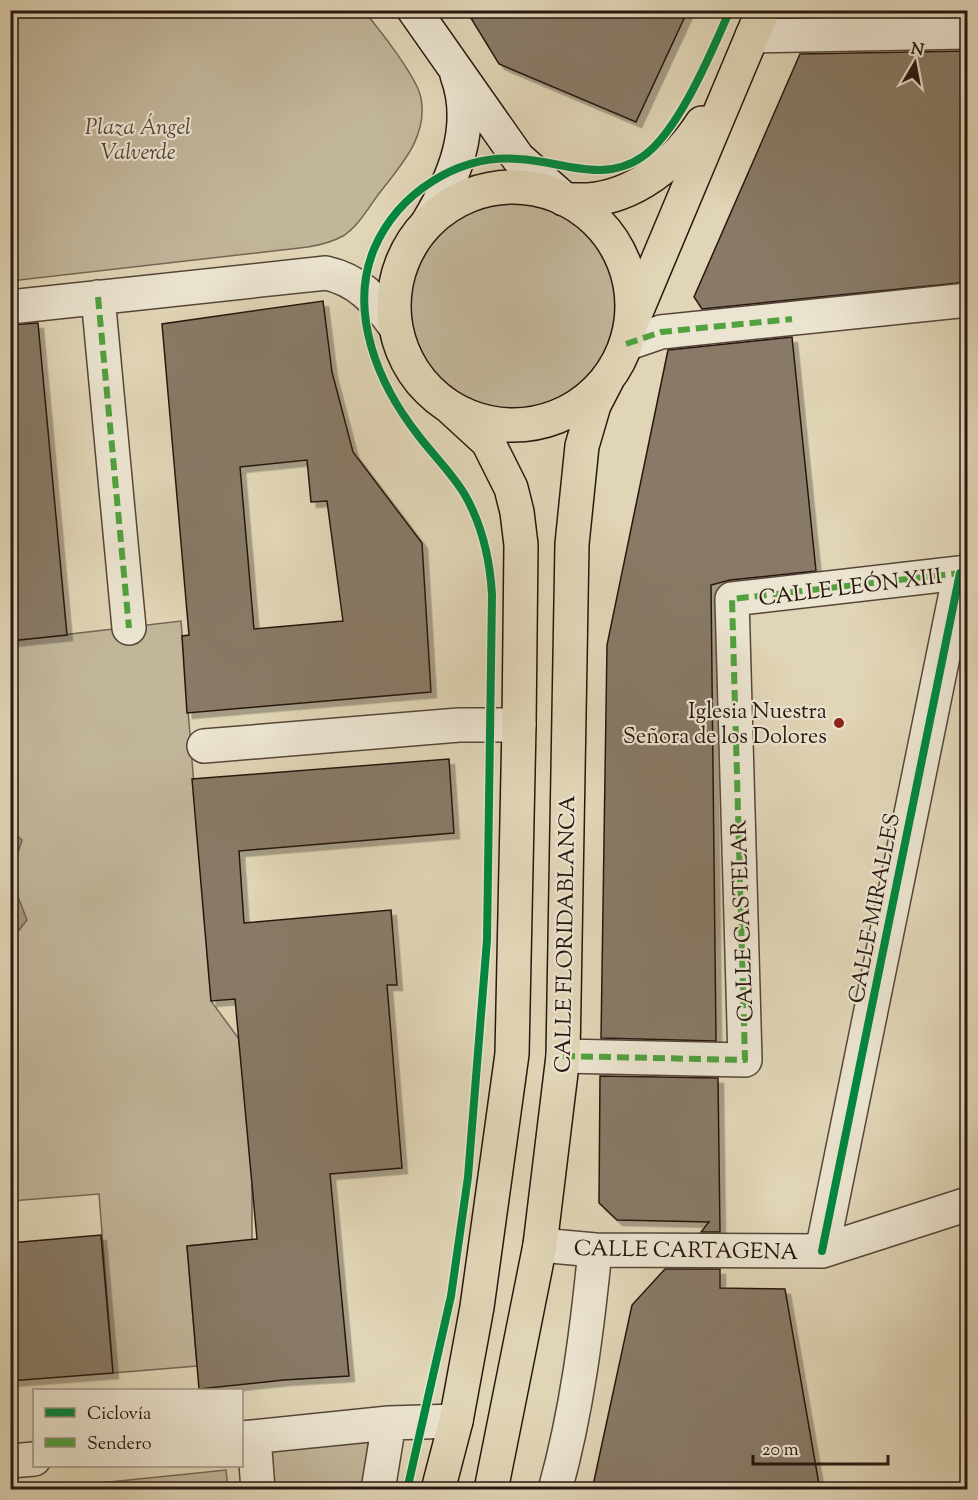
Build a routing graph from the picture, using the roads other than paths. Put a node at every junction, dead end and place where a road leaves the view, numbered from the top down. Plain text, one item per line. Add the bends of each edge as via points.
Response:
1 (414, 10) edge
2 (757, 23) edge
3 (968, 32) edge
4 (450, 60) junction
5 (735, 74) junction
6 (564, 199) junction
7 (428, 222) junction
8 (98, 297) junction
9 (968, 300) edge
10 (10, 307) edge
11 (395, 326) junction
12 (628, 334) junction
13 (608, 378) junction
14 (451, 408) junction
15 (964, 572) edge
16 (732, 600) joint
17 (129, 628) dead end
18 (519, 725) junction
19 (204, 746) dead end
20 (563, 1056) junction
21 (968, 1204) edge
22 (540, 1245) junction
23 (595, 1250) junction
24 (822, 1251) junction
25 (456, 1421) junction
26 (389, 1423) junction
27 (248, 1438) edge
28 (33, 1459) edge
29 (10, 1461) edge
30 (258, 1490) edge
31 (378, 1490) edge
32 (438, 1490) edge
33 (491, 1490) edge
34 (555, 1490) edge

1 - 4 street
2 - 3 street
2 - 5 main road
4 - 6 street via 518,158
4 - 7 street via 464,96 462,137 451,179
5 - 6 main road via 690,141 666,167 637,185 594,201
5 - 12 main road
6 - 7 main road via 527,188 494,189 456,201
6 - 12 main road via 593,219 617,249 630,284
7 - 11 main road via 413,241 397,275 393,298
8 - 10 street
8 - 11 street via 326,273 341,276 364,290
8 - 17 street
9 - 12 street
11 - 14 main road via 399,344 418,380
12 - 13 main road, CALLE FLORIDABLANCA
13 - 14 main road via 579,406 528,425 486,423
13 - 20 main road, CALLE FLORIDABLANCA via 594,405 582,446 572,544
14 - 18 main road via 488,442 511,488 518,512
15 - 16 street, CALLE LEÓN XIII
15 - 24 street, CALLE MIRALLES
16 - 20 street, CALLE CASTELAR via 745,1060
18 - 19 street via 459,725
18 - 25 main road via 512,1054 479,1296
20 - 22 main road, CALLE FLORIDABLANCA
21 - 24 street, CALLE CARTAGENA
22 - 23 street, CALLE CARTAGENA
22 - 33 main road, CALLE FLORIDABLANCA
23 - 24 street, CALLE CARTAGENA
23 - 34 street via 586,1345 568,1444
25 - 26 street
25 - 32 main road
26 - 27 street
26 - 31 street
27 - 30 street
28 - 29 street

